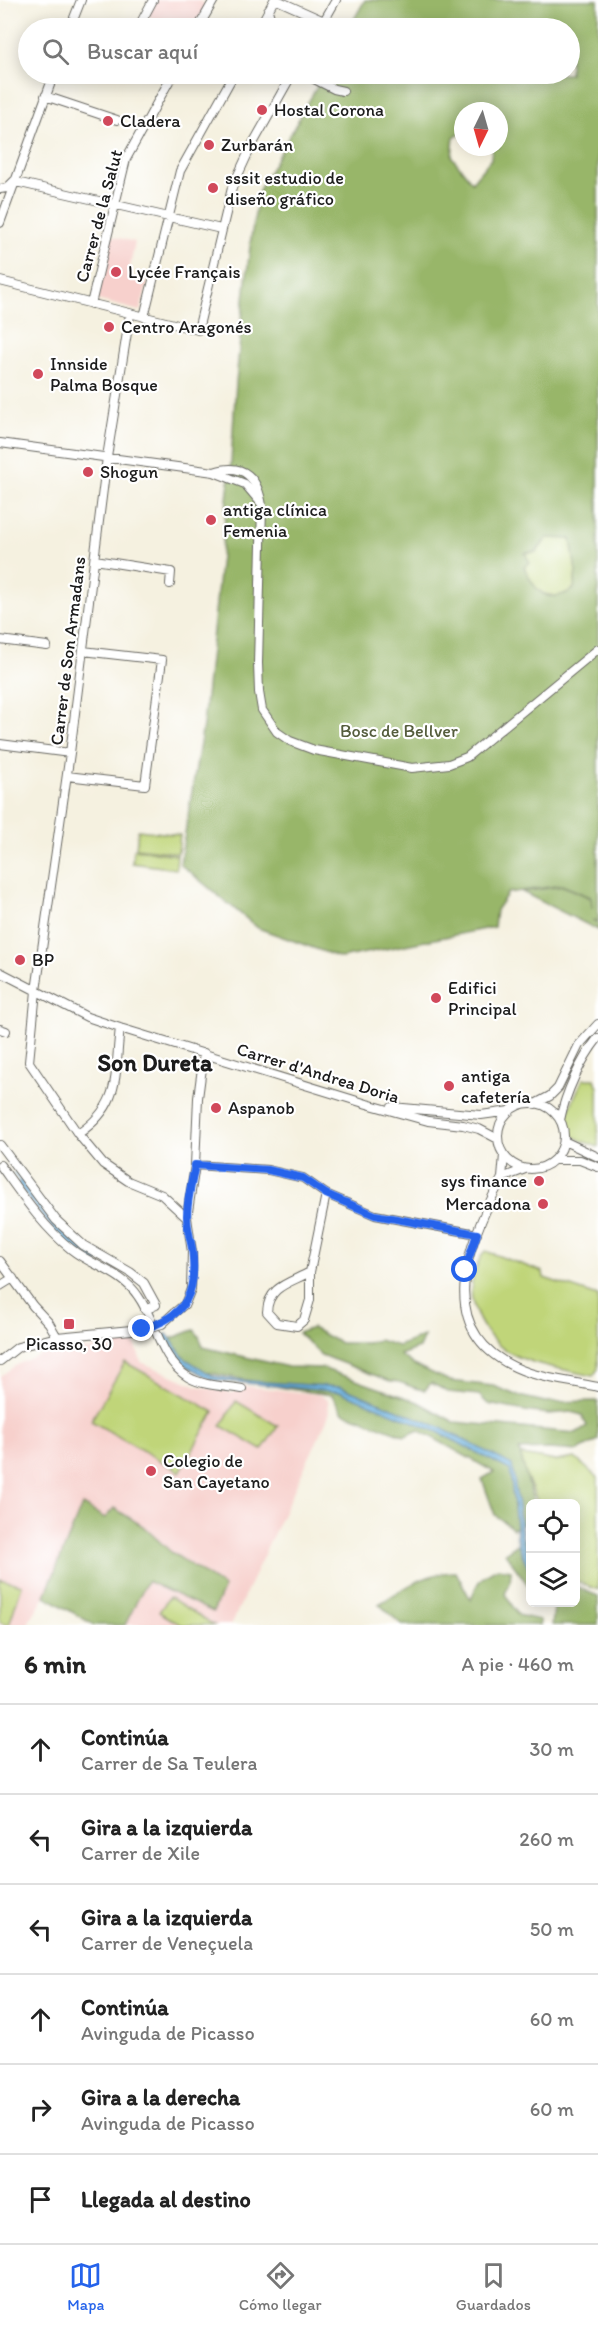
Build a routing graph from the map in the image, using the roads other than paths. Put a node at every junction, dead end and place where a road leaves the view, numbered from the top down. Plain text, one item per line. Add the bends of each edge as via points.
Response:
1 (81, 0) edge
2 (153, 0) edge
3 (214, 0) edge
4 (276, 0) edge
5 (336, 0) edge
6 (267, 14) junction
7 (74, 18) edge
8 (143, 18) edge
9 (204, 18) edge
10 (265, 18) edge
11 (267, 18) edge
12 (269, 18) edge
13 (317, 18) edge
14 (326, 18) edge
15 (50, 84) edge
16 (167, 84) edge
17 (228, 84) edge
18 (285, 84) edge
19 (323, 84) edge
20 (344, 91) dead end
21 (45, 96) junction
22 (117, 120) dead end
23 (17, 179) junction
24 (0, 189) edge
25 (115, 205) junction
26 (168, 217) junction
27 (0, 223) edge
28 (221, 229) junction
29 (0, 281) edge
30 (91, 304) junction
31 (130, 314) junction
32 (144, 317) junction
33 (0, 443) edge
34 (108, 457) junction
35 (95, 560) junction
36 (170, 584) dead end
37 (0, 640) edge
38 (47, 646) dead end
39 (598, 650) edge
40 (83, 651) junction
41 (0, 744) edge
42 (70, 753) junction
43 (67, 776) junction
44 (0, 972) edge
45 (36, 991) junction
46 (598, 1024) edge
47 (120, 1028) junction
48 (598, 1038) edge
49 (204, 1053) junction
50 (367, 1104) junction
51 (535, 1104) junction
52 (510, 1111) junction
53 (560, 1120) junction
54 (78, 1134) junction
55 (498, 1139) junction
56 (564, 1141) junction
57 (0, 1145) edge
58 (504, 1155) junction
59 (598, 1156) edge
60 (554, 1160) junction
61 (0, 1165) edge
62 (195, 1165) junction
63 (598, 1167) edge
64 (525, 1169) junction
65 (17, 1178) junction
66 (502, 1178) junction
67 (326, 1194) junction
68 (187, 1218) junction
69 (477, 1234) junction
70 (0, 1261) edge
71 (310, 1272) junction
72 (13, 1278) junction
73 (0, 1286) edge
74 (146, 1310) junction
75 (57, 1337) junction
76 (0, 1361) edge
77 (598, 1386) edge
78 (242, 1389) dead end

1 - 7 street
2 - 8 street
3 - 9 street
4 - 6 street
4 - 13 street
5 - 14 street
6 - 10 street
6 - 11 street
6 - 12 street
15 - 21 street
16 - 25 street, Carrer de la Salut via 126,159
17 - 26 street via 180,171
18 - 28 street via 232,188
19 - 20 street
21 - 22 street
21 - 23 street
23 - 24 street
23 - 25 street
23 - 27 street
25 - 26 street
25 - 30 street, Carrer de la Salut
26 - 28 street
26 - 32 street
28 - 32 street via 198,330
29 - 30 street
30 - 31 street
31 - 32 street
31 - 34 street, Carrer de Son Armadans
33 - 34 street
34 - 35 street, Carrer de Son Armadans
34 - 39 street via 214,472 245,484 254,493 262,506 259,692 262,710 277,732 290,741 314,750 412,768 449,764 467,757
35 - 36 street via 171,572
35 - 40 street, Carrer de Son Armadans
37 - 38 street
40 - 42 street, Carrer de Son Armadans
40 - 43 street via 162,660 146,785
41 - 42 street
42 - 43 street, Carrer de Son Armadans
43 - 45 street, Carrer de Son Armadans
44 - 45 street, Carrer d'Andrea Doria
45 - 47 street, Carrer d'Andrea Doria via 87,1017
45 - 54 street, Carrer de Son Armadans via 29,1062
46 - 51 street via 579,1045 558,1088
47 - 49 street, Carrer d'Andrea Doria
47 - 54 street via 111,1100 96,1122
48 - 53 street via 567,1094
49 - 50 street, Carrer d'Andrea Doria
49 - 62 street
50 - 52 street via 482,1115
50 - 55 street, Carrer d'Andrea Doria via 428,1121 479,1129
51 - 52 street
51 - 53 street
52 - 55 street via 498,1128
53 - 56 street
54 - 68 street, Carrer de Son Armadans via 104,1164 128,1181 162,1195
55 - 58 street
56 - 59 street
56 - 60 street
57 - 65 street
58 - 64 street via 515,1166
58 - 66 street
60 - 63 street via 580,1160
60 - 64 street via 545,1166
61 - 65 street
62 - 67 street via 268,1170 303,1178
62 - 68 street
64 - 66 street
65 - 74 street via 34,1211 66,1245 120,1278 139,1296
65 - 74 street via 83,1245 144,1283 156,1305
66 - 69 street
67 - 69 street via 375,1215
67 - 71 street
68 - 75 street, bridge via 192,1252 191,1289 185,1304 162,1323 142,1329
69 - 77 street via 465,1270 463,1295 469,1322 487,1348 530,1373
70 - 72 street
71 - 71 street via 273,1291 267,1312 277,1323 297,1326 304,1320 310,1300
72 - 73 street
72 - 75 street
74 - 78 street via 169,1356 184,1374 202,1383
75 - 76 street via 18,1347

